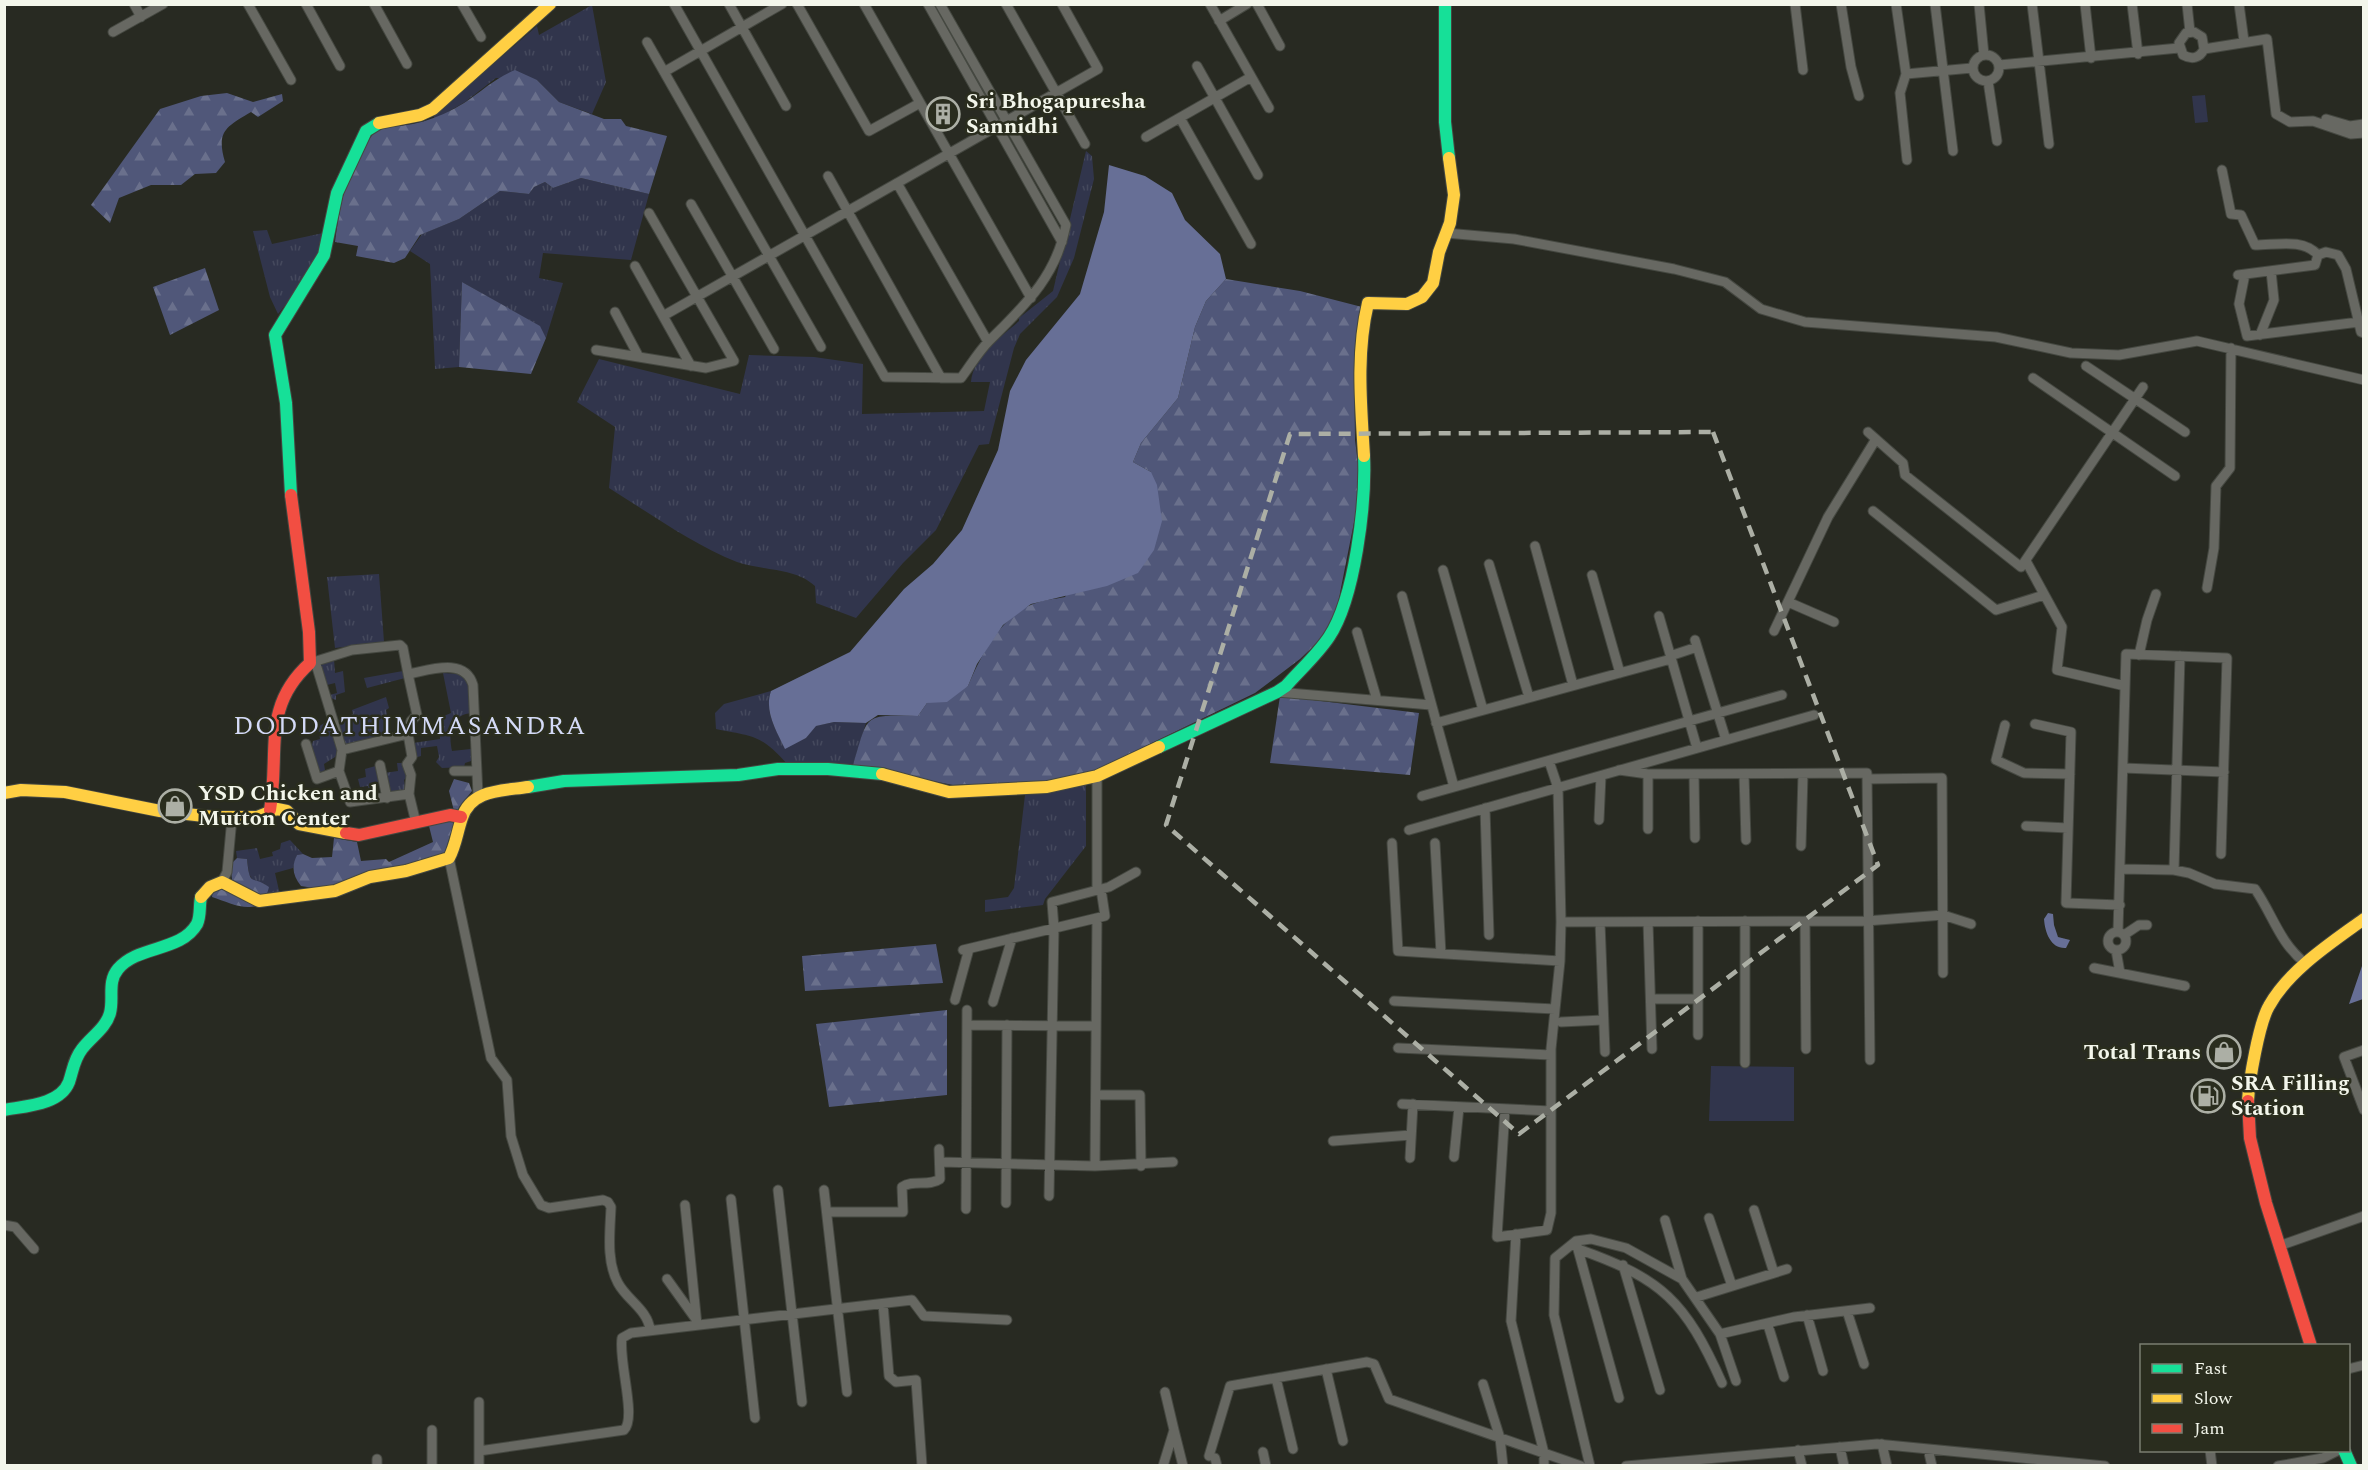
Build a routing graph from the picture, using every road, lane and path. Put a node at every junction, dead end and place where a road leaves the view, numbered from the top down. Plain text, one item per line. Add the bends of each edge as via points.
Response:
1 (134, 4) edge
2 (162, 4) edge
3 (248, 4) edge
4 (306, 4) edge
5 (374, 4) edge
6 (462, 4) edge
7 (550, 4) edge
8 (674, 4) edge
9 (729, 4) edge
10 (782, 4) edge
11 (796, 4) edge
12 (864, 4) edge
13 (928, 4) edge
14 (940, 4) edge
15 (1006, 4) edge
16 (1062, 4) edge
17 (1210, 4) edge
18 (1247, 4) edge
19 (1257, 4) edge
20 (1445, 4) edge
21 (1795, 4) edge
22 (1840, 4) edge
23 (1896, 4) edge
24 (1935, 4) edge
25 (1979, 4) edge
26 (2032, 4) edge
27 (2085, 4) edge
28 (2132, 4) edge
29 (2187, 4) edge
30 (2239, 4) edge
31 (536, 9) edge
32 (141, 17) junction
33 (1219, 21) junction
34 (742, 27) junction
35 (113, 32) dead end
36 (2190, 32) junction
37 (481, 37) dead end
38 (2244, 41) junction
39 (647, 42) dead end
40 (1280, 46) dead end
41 (2179, 48) junction
42 (2204, 49) junction
43 (700, 51) junction
44 (1984, 54) junction
45 (2138, 54) junction
46 (2091, 58) junction
47 (2038, 63) junction
48 (406, 64) dead end
49 (1999, 65) junction
50 (340, 66) dead end
51 (1197, 66) dead end
52 (1972, 68) junction
53 (1803, 70) dead end
54 (1943, 70) junction
55 (664, 72) junction
56 (1906, 74) junction
57 (1251, 77) junction
58 (291, 80) dead end
59 (1988, 81) junction
60 (1055, 93) junction
61 (1859, 96) dead end
62 (1215, 98) junction
63 (920, 103) junction
64 (786, 106) dead end
65 (1269, 108) dead end
66 (2276, 114) junction
67 (1179, 118) junction
68 (1006, 121) junction
69 (2364, 124) edge
70 (997, 126) junction
71 (2364, 133) edge
72 (1146, 137) dead end
73 (1997, 141) dead end
74 (1084, 144) dead end
75 (2049, 144) dead end
76 (1953, 151) dead end
77 (949, 153) junction
78 (1907, 160) dead end
79 (2222, 170) dead end
80 (1258, 175) dead end
81 (828, 177) dead end
82 (897, 183) junction
83 (691, 204) dead end
84 (847, 211) junction
85 (649, 213) dead end
86 (1446, 233) junction
87 (804, 236) junction
88 (1062, 242) junction
89 (1251, 244) dead end
90 (2318, 255) junction
91 (769, 256) junction
92 (635, 266) dead end
93 (2271, 271) junction
94 (732, 277) junction
95 (697, 297) junction
96 (1031, 298) junction
97 (615, 312) dead end
98 (663, 316) junction
99 (2359, 322) junction
100 (2364, 333) edge
101 (2260, 335) junction
102 (988, 342) junction
103 (821, 347) dead end
104 (2231, 348) junction
105 (774, 349) dead end
106 (596, 350) dead end
107 (639, 357) junction
108 (691, 366) junction
109 (2086, 366) dead end
110 (941, 378) junction
111 (2033, 378) dead end
112 (2364, 380) edge
113 (2144, 387) dead end
114 (2136, 399) junction
115 (1868, 432) dead end
116 (2185, 432) dead end
117 (2112, 433) junction
118 (1876, 440) junction
119 (2175, 477) dead end
120 (1873, 511) dead end
121 (1535, 546) dead end
122 (2026, 561) junction
123 (1489, 564) dead end
124 (1443, 570) dead end
125 (1593, 575) dead end
126 (2207, 588) dead end
127 (2044, 594) junction
128 (2156, 594) dead end
129 (1402, 596) dead end
130 (1788, 602) junction
131 (1659, 616) dead end
132 (1834, 622) dead end
133 (1774, 631) dead end
134 (1357, 632) dead end
135 (2139, 655) junction
136 (2180, 656) junction
137 (1671, 657) junction
138 (312, 662) junction
139 (1620, 673) junction
140 (408, 674) junction
141 (1573, 685) junction
142 (2125, 686) junction
143 (1277, 692) junction
144 (1782, 695) dead end
145 (1529, 697) junction
146 (1377, 700) junction
147 (1431, 705) junction
148 (1483, 710) junction
149 (1718, 713) junction
150 (1814, 715) dead end
151 (1689, 721) junction
152 (1436, 723) junction
153 (2035, 724) dead end
154 (2005, 725) dead end
155 (408, 734) junction
156 (1726, 740) junction
157 (306, 744) dead end
158 (1697, 748) junction
159 (342, 750) junction
160 (1549, 761) junction
161 (380, 765) dead end
162 (2123, 768) junction
163 (2176, 770) junction
164 (339, 771) junction
165 (454, 771) dead end
166 (477, 771) junction
167 (1619, 771) junction
168 (2224, 772) junction
169 (1648, 774) junction
170 (1694, 774) junction
171 (1744, 774) junction
172 (1803, 774) junction
173 (2070, 774) junction
174 (1098, 776) junction
175 (1601, 776) junction
176 (1867, 779) junction
177 (1454, 788) junction
178 (1558, 788) junction
179 (4, 792) edge
180 (409, 794) junction
181 (478, 795) junction
182 (1422, 796) dead end
183 (387, 798) junction
184 (1485, 808) junction
185 (270, 810) junction
186 (461, 817) junction
187 (232, 818) junction
188 (1599, 820) dead end
189 (416, 823) junction
190 (2026, 826) dead end
191 (2068, 828) junction
192 (1648, 829) dead end
193 (1409, 830) dead end
194 (1695, 838) dead end
195 (1746, 840) dead end
196 (1392, 843) dead end
197 (1435, 843) dead end
198 (1801, 846) dead end
199 (2221, 854) dead end
200 (449, 858) junction
201 (2121, 869) junction
202 (2174, 870) junction
203 (1136, 872) dead end
204 (222, 882) junction
205 (1099, 890) junction
206 (2120, 905) junction
207 (1942, 915) junction
208 (1097, 918) junction
209 (2364, 919) edge
210 (1698, 921) junction
211 (1745, 921) junction
212 (1804, 921) junction
213 (1866, 921) junction
214 (1561, 922) junction
215 (1600, 922) junction
216 (1648, 922) junction
217 (1971, 924) dead end
218 (2147, 926) dead end
219 (1054, 928) junction
220 (2121, 933) junction
221 (1489, 935) dead end
222 (1012, 938) junction
223 (2116, 950) junction
224 (1441, 954) junction
225 (1560, 961) junction
226 (2305, 963) junction
227 (2094, 968) dead end
228 (1943, 973) dead end
229 (2120, 973) junction
230 (2185, 986) dead end
231 (1651, 999) junction
232 (1698, 999) junction
233 (956, 1000) dead end
234 (1394, 1001) dead end
235 (993, 1002) dead end
236 (1555, 1009) junction
237 (967, 1010) dead end
238 (1603, 1020) junction
239 (1561, 1022) dead end
240 (967, 1025) junction
241 (1007, 1025) junction
242 (1052, 1025) junction
243 (1096, 1026) junction
244 (1698, 1035) dead end
245 (1398, 1048) dead end
246 (1806, 1048) dead end
247 (1652, 1049) dead end
248 (2364, 1050) edge
249 (1605, 1052) dead end
250 (1551, 1055) junction
251 (1870, 1060) dead end
252 (1745, 1063) dead end
253 (1096, 1095) junction
254 (1402, 1104) dead end
255 (1413, 1104) junction
256 (1459, 1107) junction
257 (1505, 1109) junction
258 (4, 1110) edge
259 (2364, 1110) edge
260 (1551, 1111) junction
261 (1411, 1135) junction
262 (1333, 1141) dead end
263 (939, 1149) dead end
264 (1454, 1157) dead end
265 (1410, 1158) dead end
266 (940, 1162) junction
267 (1173, 1162) dead end
268 (966, 1163) junction
269 (1006, 1164) junction
270 (1050, 1165) junction
271 (1141, 1166) junction
272 (1095, 1167) junction
273 (778, 1190) dead end
274 (824, 1190) dead end
275 (1049, 1196) dead end
276 (731, 1200) dead end
277 (1006, 1203) dead end
278 (685, 1205) dead end
279 (966, 1209) dead end
280 (1754, 1210) dead end
281 (827, 1212) junction
282 (2364, 1216) edge
283 (1708, 1218) dead end
284 (1665, 1220) dead end
285 (4, 1225) edge
286 (1516, 1234) junction
287 (1577, 1245) junction
288 (2279, 1246) junction
289 (34, 1249) dead end
290 (1623, 1265) junction
291 (1787, 1269) dead end
292 (1774, 1273) junction
293 (667, 1279) dead end
294 (1682, 1279) junction
295 (1732, 1286) junction
296 (1697, 1298) junction
297 (883, 1304) junction
298 (1870, 1308) dead end
299 (837, 1309) junction
300 (1847, 1311) junction
301 (792, 1314) junction
302 (1807, 1315) junction
303 (744, 1319) junction
304 (1007, 1320) dead end
305 (697, 1323) junction
306 (1768, 1325) junction
307 (650, 1330) junction
308 (1720, 1334) junction
309 (2310, 1344) edge
310 (1864, 1364) dead end
311 (1326, 1369) junction
312 (1823, 1371) dead end
313 (1784, 1377) dead end
314 (1276, 1378) junction
315 (1736, 1381) dead end
316 (1722, 1383) dead end
317 (1483, 1384) dead end
318 (1660, 1390) dead end
319 (847, 1392) dead end
320 (1165, 1392) dead end
321 (1619, 1398) dead end
322 (479, 1402) dead end
323 (802, 1402) dead end
324 (755, 1418) dead end
325 (432, 1430) dead end
326 (1174, 1430) junction
327 (1500, 1437) junction
328 (1343, 1441) dead end
329 (1882, 1444) junction
330 (1840, 1447) junction
331 (1293, 1449) dead end
332 (1928, 1449) junction
333 (1798, 1450) junction
334 (479, 1451) junction
335 (1263, 1452) dead end
336 (2335, 1452) edge
337 (1544, 1453) junction
338 (1753, 1454) junction
339 (1976, 1454) junction
340 (1742, 1455) junction
341 (1214, 1460) edge
342 (1688, 1463) edge
343 (2037, 1463) edge
344 (2083, 1464) edge
345 (1632, 1465) edge
346 (432, 1466) edge
347 (478, 1466) edge
348 (922, 1466) edge
349 (1163, 1466) edge
350 (1183, 1466) edge
351 (1266, 1466) edge
352 (1503, 1466) edge
353 (1544, 1466) edge
354 (1581, 1466) edge
355 (1590, 1466) edge
356 (1745, 1466) edge
357 (1756, 1466) edge
358 (1802, 1466) edge
359 (1844, 1466) edge
360 (1887, 1466) edge
361 (1932, 1466) edge
362 (1978, 1466) edge
363 (2105, 1466) edge
364 (2278, 1466) edge

1 - 32 street
2 - 32 street
3 - 58 street
4 - 50 street
5 - 48 street
6 - 37 street
7 - 31 street
8 - 43 street
9 - 34 street
10 - 34 street
11 - 63 street via 869,131
12 - 63 street
13 - 70 street
14 - 68 street
15 - 60 street
16 - 60 street via 1098,69
17 - 33 street
18 - 33 street
19 - 40 street
20 - 86 street via 1445,122 1454,195
21 - 53 street
22 - 61 street
23 - 56 street
24 - 54 street
25 - 44 street
26 - 47 street
27 - 46 street
28 - 45 street
29 - 36 street
30 - 38 street
31 - 138 street via 434,109 383,121 366,131 337,193 324,255 275,335 286,403 292,520
32 - 35 street
33 - 57 street
34 - 43 street
34 - 64 street
36 - 41 street via 2182,36
36 - 42 street via 2202,37
38 - 42 street
38 - 66 street via 2267,39
39 - 55 street
41 - 42 street via 2191,58
41 - 45 street
43 - 55 street
43 - 87 street
44 - 49 street via 1992,56
44 - 52 street
45 - 46 street
46 - 47 street
47 - 49 street
47 - 75 street
49 - 59 street via 1996,77
51 - 62 street
52 - 54 street
52 - 59 street via 1975,76
54 - 56 street
54 - 76 street
55 - 91 street
56 - 78 street via 1900,93
57 - 62 street
57 - 65 street
59 - 73 street
60 - 68 street
60 - 74 street
62 - 67 street
62 - 80 street
63 - 77 street
66 - 69 street via 2317,117 2350,126
66 - 71 street via 2290,122 2313,121 2351,134
67 - 72 street
67 - 89 street
68 - 70 street
68 - 88 street via 1066,225
70 - 77 street
70 - 88 street
77 - 82 street
77 - 96 street
79 - 90 street via 2231,214 2241,214 2255,245 2301,244
81 - 84 street
82 - 84 street
82 - 102 street
83 - 94 street
84 - 87 street
84 - 110 street
85 - 95 street
86 - 104 street via 1514,239 1695,274 1725,282 1761,309 1804,322 1996,337 2071,353 2119,355 2197,342
86 - 143 street via 1433,283 1422,297 1407,304 1368,303 1360,372 1365,486 1344,605 1329,636
87 - 91 street
87 - 110 street via 885,377
88 - 96 street via 1042,286
90 - 93 street via 2315,265
90 - 99 street via 2338,255 2346,269
91 - 94 street
91 - 103 street
92 - 98 street
93 - 101 street via 2274,300
93 - 101 street via 2241,275 2239,304 2244,332 2247,336
94 - 95 street
94 - 105 street
95 - 98 street
95 - 108 street via 734,361 706,368
96 - 102 street
97 - 107 street
98 - 108 street
99 - 100 street
99 - 101 street
102 - 110 street via 961,378
104 - 112 street
104 - 126 street via 2230,468 2216,486 2214,548
106 - 107 street
107 - 108 street
109 - 114 street
111 - 117 street
113 - 114 street
114 - 116 street
114 - 117 street
115 - 118 street
117 - 119 street
117 - 122 street
118 - 122 street via 1903,463 1905,475 2022,567
118 - 130 street via 1828,517
120 - 127 street via 1996,610
121 - 141 street
122 - 127 street
123 - 145 street
124 - 148 street
125 - 139 street
127 - 142 street via 2062,627 2057,670
128 - 135 street
129 - 147 street
130 - 132 street
130 - 133 street
131 - 137 street
134 - 146 street
135 - 136 street
135 - 142 street via 2126,654
136 - 163 street
136 - 168 street via 2228,658
137 - 139 street
137 - 149 street via 1696,644
137 - 151 street
138 - 140 street via 352,650 400,645
138 - 159 street
138 - 185 street via 294,675 280,700
139 - 141 street
140 - 155 street via 417,715
140 - 166 street via 445,668 464,670 471,676
141 - 145 street
142 - 162 street
143 - 146 street
143 - 174 street
144 - 149 street
145 - 148 street
146 - 147 street
147 - 152 street
148 - 152 street
149 - 151 street
149 - 156 street
150 - 156 street
151 - 158 street
151 - 160 street
152 - 177 street
153 - 173 street via 2071,732
154 - 173 street via 1996,760 2024,773
155 - 159 street
155 - 180 street via 412,757 408,764
156 - 158 street
157 - 164 street via 317,779
158 - 167 street
159 - 164 street
160 - 177 street
160 - 178 street
161 - 183 street
162 - 163 street
162 - 201 street
163 - 168 street
163 - 202 street
164 - 183 street via 350,802
165 - 166 street
166 - 181 street
167 - 169 street
167 - 175 street
168 - 199 street
169 - 170 street
169 - 192 street
170 - 171 street
170 - 194 street
171 - 172 street
171 - 195 street
172 - 176 street via 1867,773
172 - 198 street
173 - 191 street
174 - 181 street via 1047,787 949,792 877,773 778,769 738,775 564,781
174 - 205 street
175 - 178 street
175 - 188 street
176 - 207 street via 1942,778
176 - 213 street
177 - 182 street
178 - 184 street
178 - 214 street
179 - 187 street via 65,792 160,811
180 - 183 street
180 - 189 street
181 - 186 street via 471,799
184 - 193 street
184 - 221 street
185 - 187 street via 256,817
185 - 189 street via 288,811 300,825 359,835
186 - 189 street via 450,815
186 - 200 street
187 - 204 street via 227,872
190 - 191 street
191 - 206 street via 2066,903
196 - 224 street via 1398,951
197 - 224 street
200 - 204 street via 370,877 335,891 260,901
200 - 307 street via 491,1058 507,1080 511,1136 523,1175 541,1205 549,1208 608,1202 610,1252 618,1283 643,1313
201 - 202 street
201 - 206 street
202 - 226 street via 2215,884 2255,889 2274,928 2291,952
203 - 205 street
204 - 258 street via 205,888 200,896 198,922 193,929 174,941 135,955 118,969 112,980 109,1016 75,1057 62,1094
205 - 208 street via 1105,916
205 - 219 street via 1052,902
206 - 220 street
207 - 213 street
207 - 217 street
207 - 228 street
208 - 219 street
208 - 243 street
209 - 226 street
210 - 211 street
210 - 216 street
210 - 232 street
211 - 212 street
211 - 252 street
212 - 213 street
212 - 246 street
213 - 251 street
214 - 215 street
214 - 225 street
215 - 216 street
215 - 238 street
216 - 231 street
218 - 220 street via 2139,925
219 - 222 street
219 - 242 street
220 - 223 street via 2126,944
220 - 223 street via 2111,934 2108,939 2110,947
222 - 233 street via 966,950
222 - 235 street
223 - 229 street
224 - 225 street
225 - 236 street
226 - 288 street via 2268,1007 2249,1080 2250,1138
227 - 229 street
229 - 230 street
231 - 232 street
231 - 247 street
232 - 244 street
234 - 236 street
236 - 250 street
237 - 240 street
238 - 239 street
238 - 249 street
240 - 241 street
240 - 268 street
241 - 242 street
241 - 269 street
242 - 243 street
242 - 270 street
243 - 253 street
245 - 250 street
248 - 259 street via 2344,1057
250 - 260 street
253 - 271 street via 1140,1095
253 - 272 street
254 - 255 street
255 - 256 street
255 - 261 street
256 - 257 street
256 - 264 street
257 - 260 street
257 - 286 street via 1497,1237
260 - 286 street via 1551,1213 1547,1230
261 - 262 street
261 - 265 street
263 - 266 street
266 - 268 street
266 - 281 street via 940,1179 902,1187 903,1212
267 - 271 street
268 - 269 street
268 - 279 street
269 - 270 street
269 - 277 street
270 - 272 street
270 - 275 street
271 - 272 street
273 - 301 street
274 - 281 street
276 - 303 street
278 - 305 street
280 - 292 street
281 - 299 street
282 - 288 street
283 - 295 street
284 - 294 street
285 - 289 street via 15,1227
286 - 337 street via 1512,1321
287 - 290 street
287 - 294 street via 1591,1239 1626,1248
287 - 321 street
287 - 355 street via 1555,1258 1554,1316
288 - 309 street
290 - 316 street via 1662,1289 1680,1307 1704,1344
290 - 318 street
291 - 292 street
292 - 295 street
293 - 305 street
294 - 296 street
295 - 296 street
296 - 308 street
297 - 299 street
297 - 304 street via 912,1300 924,1316
297 - 348 street via 889,1376 896,1382 916,1380
298 - 300 street
299 - 301 street
299 - 319 street
300 - 302 street
300 - 310 street
301 - 303 street
301 - 323 street
302 - 306 street
302 - 312 street
303 - 305 street
303 - 324 street
305 - 307 street
306 - 308 street
306 - 313 street
307 - 334 street via 622,1338 619,1351 630,1420 624,1430
308 - 315 street
311 - 314 street
311 - 327 street via 1374,1364 1389,1399
311 - 328 street
314 - 331 street
314 - 341 street via 1230,1386
317 - 327 street
320 - 326 street
322 - 334 street
325 - 346 street
326 - 349 street
326 - 350 street
327 - 337 street
327 - 352 street
329 - 330 street
329 - 332 street
329 - 360 street
330 - 333 street
330 - 359 street
332 - 339 street
332 - 361 street
333 - 338 street
333 - 358 street
334 - 347 street
335 - 351 street
336 - 364 street
337 - 353 street
337 - 354 street
338 - 340 street
338 - 357 street
339 - 343 street
339 - 362 street
340 - 342 street
340 - 356 street
342 - 345 street
343 - 344 street
344 - 363 street

